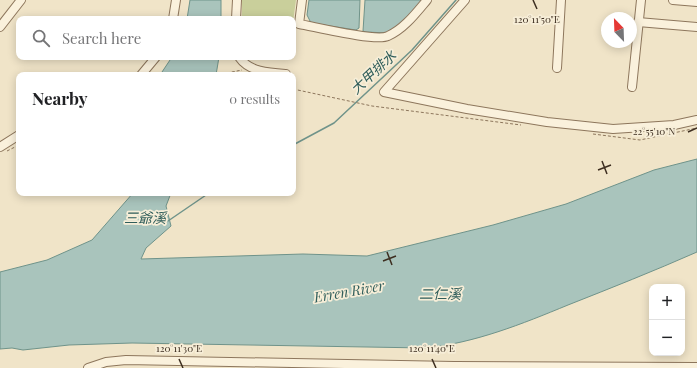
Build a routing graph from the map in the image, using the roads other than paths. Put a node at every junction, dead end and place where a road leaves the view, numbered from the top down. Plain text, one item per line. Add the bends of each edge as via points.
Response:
1 (21, 0) edge
2 (176, 0) edge
3 (237, 0) edge
4 (302, 0) edge
5 (427, 0) edge
6 (465, 0) edge
7 (561, 0) edge
8 (641, 0) edge
9 (673, 0) edge
10 (697, 2) edge
11 (173, 16) edge
12 (236, 16) edge
13 (638, 22) junction
14 (0, 27) edge
15 (697, 27) edge
16 (154, 60) edge
17 (241, 60) edge
18 (557, 68) dead end
19 (144, 72) edge
20 (264, 72) edge
21 (632, 87) dead end
22 (697, 120) edge
23 (16, 138) edge
24 (3, 150) edge
25 (222, 362) junction
26 (697, 367) edge
27 (88, 368) edge
28 (230, 368) edge

1 - 14 street
2 - 11 street
3 - 12 street
4 - 5 street via 299,24 387,37 404,26
6 - 22 street via 384,92 496,114 613,129 674,125
7 - 18 street
8 - 13 street
9 - 10 street
13 - 15 street
13 - 21 street
16 - 19 street
17 - 20 street via 244,65
23 - 24 street
25 - 26 street
25 - 27 street via 126,360 106,362
25 - 28 street

